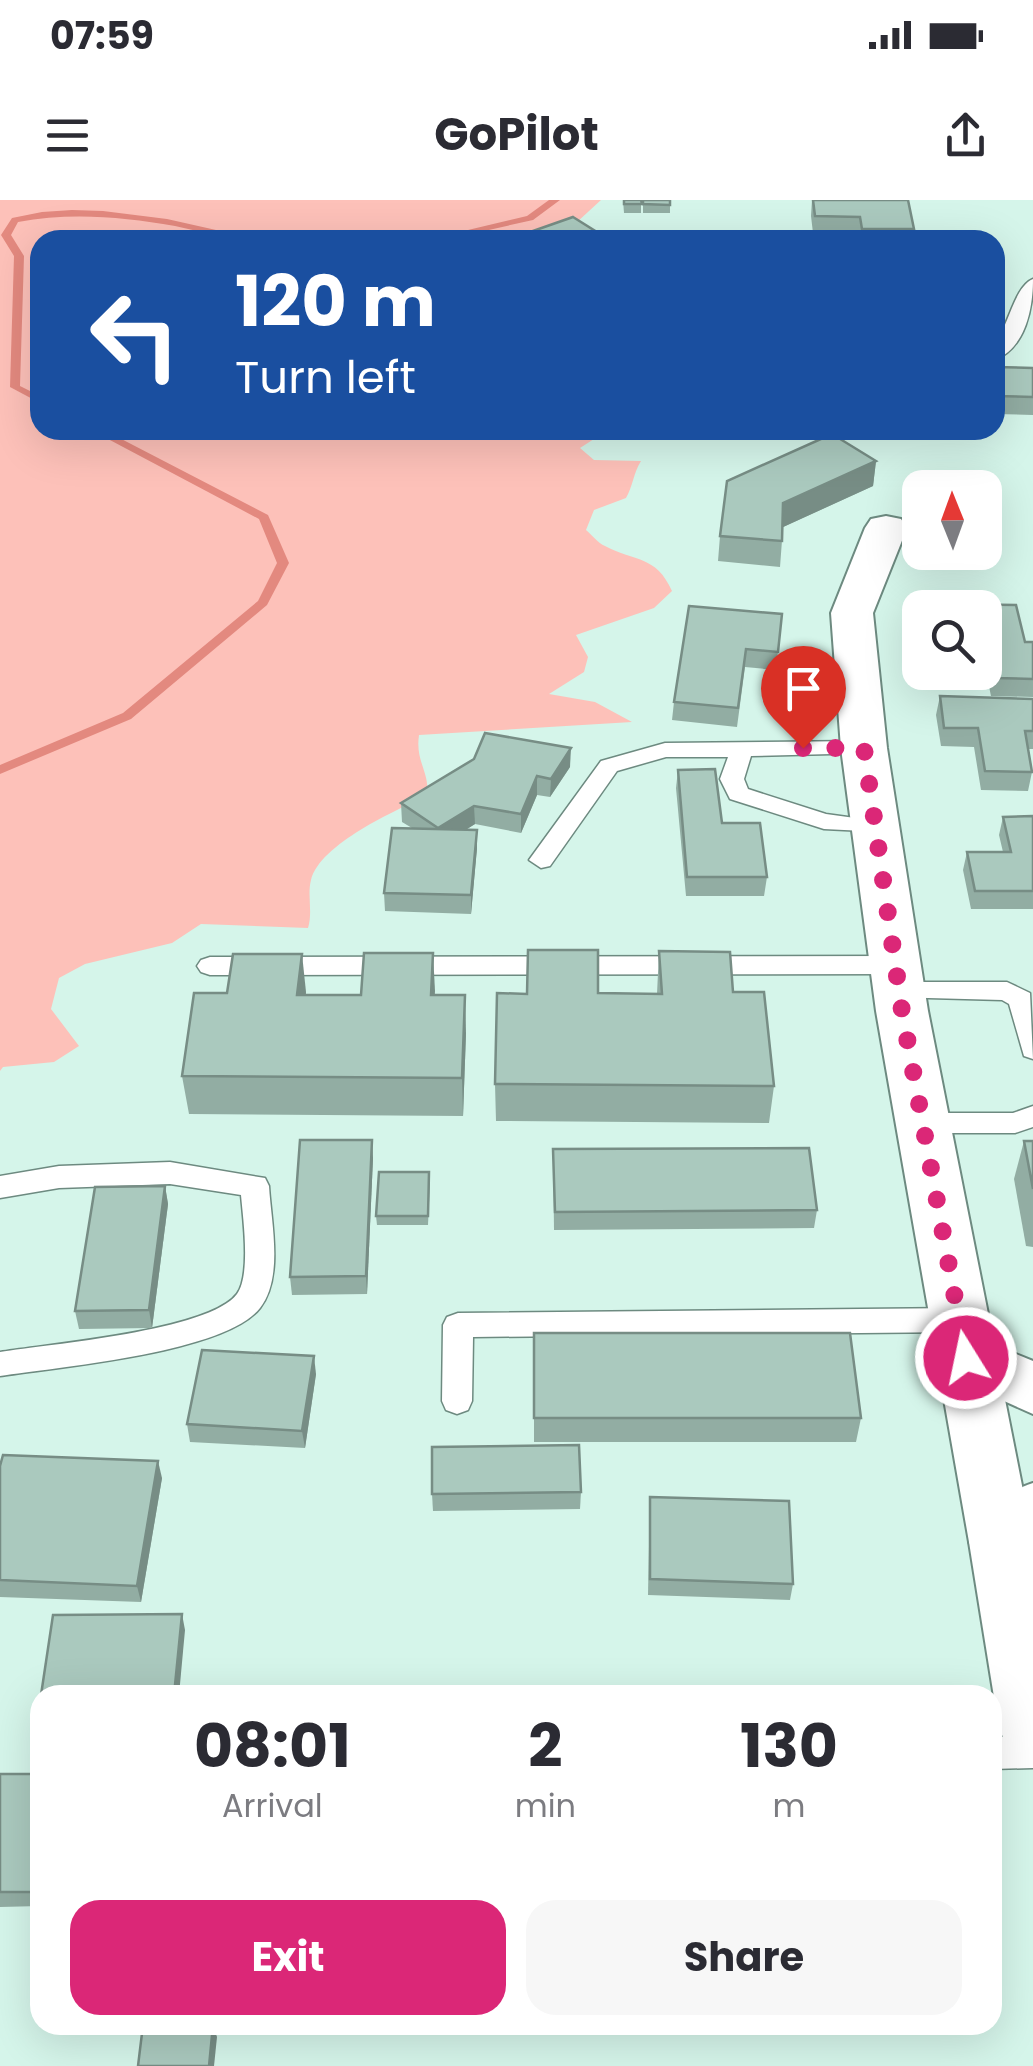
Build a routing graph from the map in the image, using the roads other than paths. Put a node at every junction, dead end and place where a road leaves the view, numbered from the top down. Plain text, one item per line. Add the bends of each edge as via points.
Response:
1 (1033, 284) edge
2 (1005, 342) edge
3 (886, 528) dead end
4 (864, 748) junction
5 (742, 749) junction
6 (876, 828) junction
7 (541, 860) dead end
8 (210, 966) dead end
9 (898, 978) junction
10 (1033, 1049) edge
11 (1033, 1116) edge
12 (923, 1123) junction
13 (0, 1187) edge
14 (963, 1339) junction
15 (0, 1364) edge
16 (1033, 1389) edge
17 (457, 1400) dead end
18 (1017, 1526) edge
19 (1032, 1718) edge
20 (1002, 1744) edge

1 - 2 lane
3 - 4 street via 852,613
4 - 5 lane
4 - 6 street
5 - 6 lane via 732,779 738,794 824,821
5 - 7 lane via 665,750 609,766
6 - 9 street
8 - 9 lane
9 - 10 lane via 1007,990 1022,999
9 - 12 street
11 - 12 lane
12 - 14 street
13 - 15 lane via 59,1176 170,1173 255,1186 258,1266 250,1300 227,1321 134,1344
14 - 16 street
14 - 17 lane via 458,1325
14 - 18 street
18 - 19 street
19 - 20 lane

